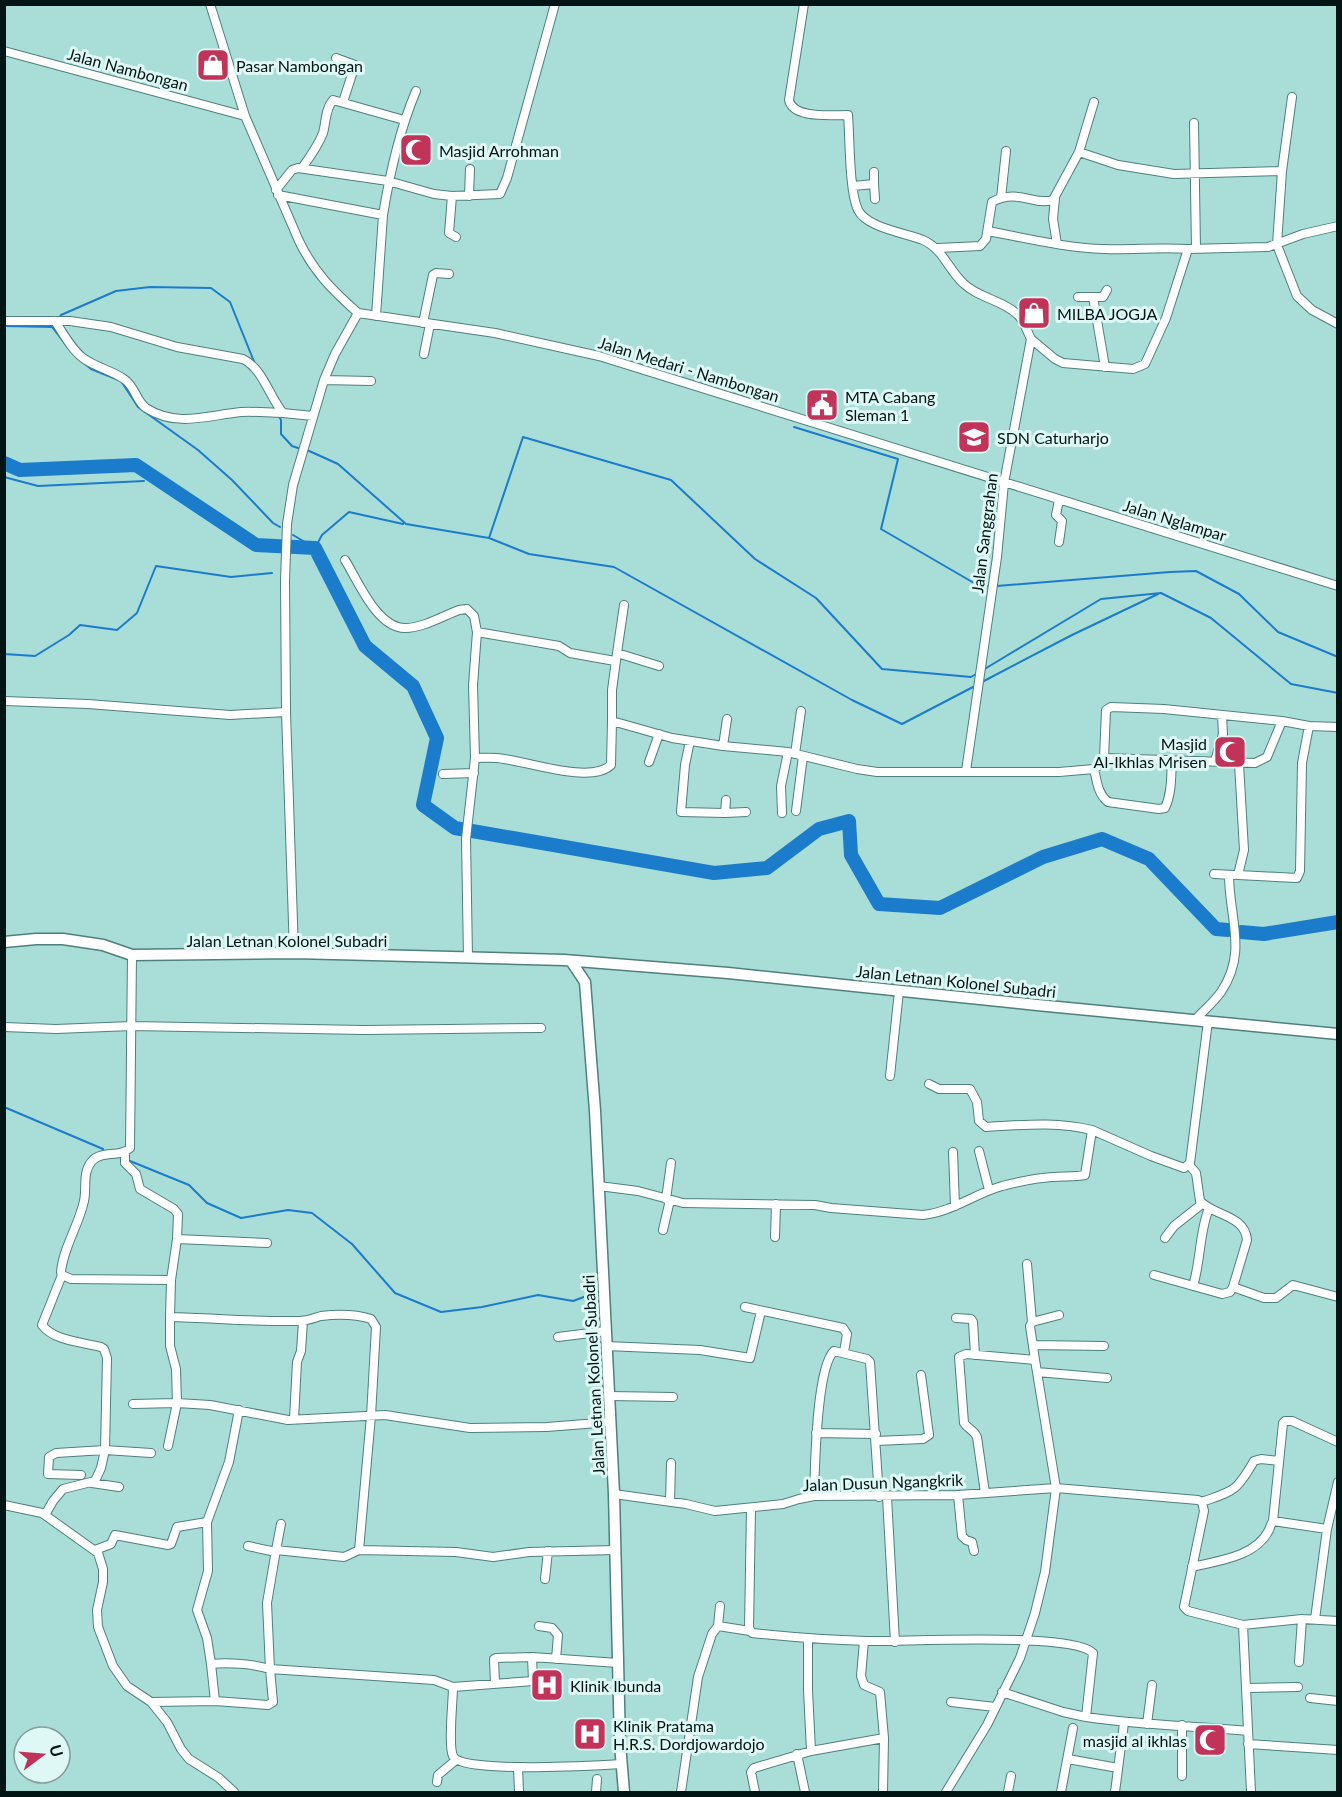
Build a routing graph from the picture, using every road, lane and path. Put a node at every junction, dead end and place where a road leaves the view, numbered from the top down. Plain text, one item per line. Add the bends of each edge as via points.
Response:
1 (210, 4) edge
2 (555, 4) edge
3 (804, 4) edge
4 (4, 51) edge
5 (336, 58) dead end
6 (416, 91) dead end
7 (1292, 97) dead end
8 (343, 102) junction
9 (1094, 102) dead end
10 (245, 116) junction
11 (404, 120) junction
12 (1194, 123) dead end
13 (1006, 151) dead end
14 (1079, 152) junction
15 (303, 168) junction
16 (470, 169) dead end
17 (1282, 171) junction
18 (874, 172) dead end
19 (1196, 173) junction
20 (388, 181) junction
21 (874, 184) junction
22 (854, 186) junction
23 (277, 193) junction
24 (452, 196) junction
25 (469, 196) junction
26 (1001, 198) junction
27 (1055, 198) junction
28 (875, 199) dead end
29 (383, 215) junction
30 (1338, 226) edge
31 (988, 231) junction
32 (456, 237) dead end
33 (1057, 244) junction
34 (1277, 245) junction
35 (938, 248) junction
36 (1192, 249) junction
37 (449, 274) dead end
38 (1107, 290) dead end
39 (1078, 297) dead end
40 (1093, 297) junction
41 (358, 314) junction
42 (376, 316) junction
43 (4, 321) edge
44 (55, 321) junction
45 (427, 323) junction
46 (1338, 324) edge
47 (1031, 339) junction
48 (424, 354) dead end
49 (1105, 367) junction
50 (324, 380) junction
51 (371, 381) dead end
52 (283, 413) junction
53 (314, 416) junction
54 (1005, 483) junction
55 (1059, 500) junction
56 (1059, 542) dead end
57 (345, 560) dead end
58 (1338, 586) edge
59 (624, 605) dead end
60 (477, 632) junction
61 (616, 657) junction
62 (659, 666) dead end
63 (4, 701) edge
64 (801, 711) dead end
65 (286, 712) junction
66 (1222, 716) junction
67 (727, 719) dead end
68 (612, 721) junction
69 (1282, 721) junction
70 (1309, 726) junction
71 (1338, 727) edge
72 (659, 734) junction
73 (690, 741) junction
74 (723, 746) junction
75 (795, 754) junction
76 (475, 758) junction
77 (1104, 758) junction
78 (1172, 760) junction
79 (1215, 761) junction
80 (649, 762) dead end
81 (1239, 764) junction
82 (1095, 769) junction
83 (966, 771) junction
84 (474, 772) junction
85 (443, 774) dead end
86 (726, 800) dead end
87 (796, 811) dead end
88 (746, 812) dead end
89 (725, 813) junction
90 (782, 813) dead end
91 (1214, 874) dead end
92 (1234, 875) junction
93 (4, 942) edge
94 (294, 953) junction
95 (132, 955) junction
96 (468, 958) junction
97 (571, 961) junction
98 (589, 962) junction
99 (585, 982) junction
100 (898, 991) junction
101 (1196, 1019) junction
102 (1208, 1021) junction
103 (132, 1026) junction
104 (4, 1027) edge
105 (541, 1028) dead end
106 (1338, 1034) edge
107 (890, 1076) dead end
108 (929, 1084) dead end
109 (1092, 1130) junction
110 (979, 1151) dead end
111 (125, 1152) junction
112 (953, 1152) dead end
113 (670, 1163) dead end
114 (1189, 1165) junction
115 (599, 1186) junction
116 (989, 1190) junction
117 (668, 1199) junction
118 (776, 1204) junction
119 (955, 1206) junction
120 (1205, 1206) junction
121 (663, 1230) dead end
122 (775, 1237) dead end
123 (1166, 1238) dead end
124 (177, 1239) junction
125 (267, 1243) dead end
126 (1028, 1264) dead end
127 (62, 1275) junction
128 (1154, 1275) dead end
129 (1035, 1277) dead end
130 (171, 1280) junction
131 (1193, 1286) junction
132 (1233, 1287) junction
133 (1338, 1297) edge
134 (745, 1307) dead end
135 (761, 1311) junction
136 (1059, 1315) dead end
137 (170, 1317) junction
138 (956, 1318) dead end
139 (303, 1321) junction
140 (1034, 1321) junction
141 (606, 1331) junction
142 (558, 1337) dead end
143 (1033, 1345) junction
144 (606, 1346) junction
145 (1104, 1346) dead end
146 (844, 1352) junction
147 (975, 1355) junction
148 (1035, 1360) junction
149 (1037, 1372) junction
150 (921, 1376) dead end
151 (1107, 1378) dead end
152 (609, 1396) junction
153 (673, 1397) dead end
154 (177, 1403) junction
155 (133, 1404) dead end
156 (239, 1410) junction
157 (371, 1416) junction
158 (294, 1419) junction
159 (610, 1422) junction
160 (816, 1433) junction
161 (876, 1438) junction
162 (1338, 1442) edge
163 (168, 1446) dead end
164 (105, 1450) junction
165 (151, 1453) dead end
166 (1279, 1461) junction
167 (671, 1463) dead end
168 (81, 1475) dead end
169 (1338, 1482) edge
170 (92, 1483) junction
171 (119, 1487) dead end
172 (1051, 1488) junction
173 (985, 1493) junction
174 (614, 1494) junction
175 (958, 1495) junction
176 (814, 1496) junction
177 (883, 1497) junction
178 (670, 1502) junction
179 (1202, 1502) junction
180 (4, 1505) edge
181 (751, 1508) junction
182 (1335, 1508) edge
183 (45, 1515) junction
184 (1273, 1521) junction
185 (207, 1522) junction
186 (281, 1524) dead end
187 (1327, 1529) junction
188 (248, 1546) dead end
189 (95, 1550) junction
190 (359, 1550) junction
191 (616, 1550) junction
192 (276, 1551) junction
193 (548, 1551) junction
194 (974, 1551) dead end
195 (1192, 1567) junction
196 (545, 1579) dead end
197 (720, 1606) dead end
198 (1302, 1619) junction
199 (1315, 1619) junction
200 (1338, 1621) edge
201 (1243, 1625) junction
202 (539, 1626) dead end
203 (718, 1626) junction
204 (750, 1631) junction
205 (808, 1638) junction
206 (1025, 1640) junction
207 (864, 1641) junction
208 (895, 1642) junction
209 (532, 1657) junction
210 (556, 1659) junction
211 (1299, 1662) dead end
212 (618, 1663) junction
213 (211, 1664) junction
214 (270, 1669) junction
215 (495, 1683) junction
216 (1152, 1685) dead end
217 (453, 1687) junction
218 (1298, 1687) dead end
219 (1247, 1688) junction
220 (1002, 1692) junction
221 (1310, 1698) dead end
222 (215, 1701) junction
223 (1338, 1701) edge
224 (151, 1702) junction
225 (951, 1702) dead end
226 (995, 1707) junction
227 (1086, 1717) junction
228 (1124, 1723) junction
229 (1147, 1724) junction
230 (1182, 1725) junction
231 (1073, 1728) dead end
232 (1248, 1731) junction
233 (884, 1738) junction
234 (1248, 1744) junction
235 (1338, 1750) edge
236 (812, 1751) junction
237 (797, 1754) junction
238 (456, 1760) junction
239 (1068, 1760) junction
240 (621, 1764) junction
241 (518, 1767) junction
242 (1118, 1768) junction
243 (1011, 1776) dead end
244 (1182, 1776) dead end
245 (597, 1779) dead end
246 (437, 1782) dead end
247 (234, 1792) edge
248 (519, 1792) edge
249 (596, 1792) edge
250 (624, 1792) edge
251 (681, 1792) edge
252 (755, 1792) edge
253 (805, 1792) edge
254 (883, 1792) edge
255 (946, 1792) edge
256 (1008, 1792) edge
257 (1061, 1792) edge
258 (1115, 1792) edge
259 (1251, 1792) edge

1 - 10 street
2 - 25 street via 503,190 496,195
3 - 22 street via 790,106 797,112 848,115
4 - 10 street, Jalan Nambongan
5 - 8 street via 355,65
6 - 11 street
7 - 17 street
8 - 11 street
8 - 15 street via 330,103 323,134
9 - 14 street
10 - 23 street
11 - 20 street
12 - 19 street
13 - 26 street
14 - 19 street via 1150,171
14 - 27 street
15 - 20 street
15 - 23 street via 292,170
16 - 25 street
17 - 19 street
17 - 34 street
18 - 21 street
19 - 36 street
20 - 24 street
20 - 29 street
21 - 22 street
21 - 28 street
22 - 35 street via 862,217
23 - 29 street
23 - 41 street via 309,261
24 - 25 street
24 - 32 street via 449,232
26 - 27 street
26 - 31 street via 992,202
27 - 33 street
29 - 42 street
30 - 34 street
31 - 33 street
31 - 35 street via 980,246
33 - 36 street via 1104,249
34 - 36 street
34 - 46 street via 1297,296 1312,310
35 - 47 street via 961,282 1017,314
36 - 49 street via 1145,364 1133,369
37 - 45 street via 433,275
38 - 40 street via 1106,295
39 - 40 street
40 - 49 street
41 - 42 street, Jalan Medari - Nambongan
41 - 50 street
42 - 45 street, Jalan Medari - Nambongan
43 - 44 street
44 - 52 street via 111,327 243,359 250,362
44 - 52 street via 84,359 129,382 140,402 162,415 187,420 243,412
45 - 48 street
45 - 54 street, Jalan Medari - Nambongan via 599,356
47 - 49 street via 1064,363
47 - 54 street, Jalan Sanggrahan
50 - 51 street
50 - 53 street
52 - 53 street
53 - 65 street via 293,485 286,536
54 - 55 street, Jalan Nglampar
54 - 83 street, Jalan Sanggrahan
55 - 56 street
55 - 58 street, Jalan Nglampar
57 - 60 street via 380,617 393,626 416,626 467,609 474,616
59 - 61 street
60 - 61 street via 559,646 570,653
60 - 76 street via 473,685
61 - 62 street
61 - 68 street
63 - 65 street via 230,714
64 - 75 street
65 - 94 street
66 - 69 street
66 - 77 street via 1111,706 1106,710
66 - 79 street via 1223,734
67 - 74 street
68 - 72 street
68 - 76 street via 611,765 606,770 586,773 507,759
69 - 70 street
69 - 81 street via 1267,757 1255,764
70 - 71 street
70 - 92 street via 1302,763 1299,876 1292,879
72 - 73 street
72 - 80 street
73 - 74 street
73 - 89 street via 681,812
74 - 75 street
75 - 83 street via 857,769
75 - 87 street
75 - 90 street via 781,786
76 - 84 street
77 - 78 street
77 - 82 street
78 - 79 street
78 - 82 street via 1167,805 1159,809 1108,802 1102,798
79 - 81 street
81 - 92 street via 1245,850
82 - 83 street
84 - 85 street
84 - 96 street via 466,839
86 - 89 street
88 - 89 street
91 - 92 street
92 - 101 street via 1231,909 1235,962 1220,993
93 - 95 main road, Jalan Letnan Kolonel Subadri via 63,939 103,945
94 - 95 main road, Jalan Letnan Kolonel Subadri
94 - 96 main road, Jalan Letnan Kolonel Subadri
95 - 103 street
96 - 97 main road, Jalan Letnan Kolonel Subadri
97 - 98 main road, Jalan Letnan Kolonel Subadri
97 - 99 main road, Jalan Letnan Kolonel Subadri
98 - 99 main road
98 - 100 main road, Jalan Letnan Kolonel Subadri
99 - 115 main road, Jalan Letnan Kolonel Subadri
100 - 101 main road, Jalan Letnan Kolonel Subadri
100 - 107 street
101 - 102 main road, Jalan Letnan Kolonel Subadri
102 - 106 main road, Jalan Letnan Kolonel Subadri
102 - 114 street
103 - 104 street
103 - 105 street via 306,1030
103 - 111 street via 130,1148
108 - 109 street via 939,1089 970,1089 977,1102 979,1121 986,1126 1048,1123
109 - 114 street via 1182,1168
109 - 116 street via 1085,1175 1026,1181
110 - 116 street
111 - 124 street via 125,1163 136,1174 140,1189 178,1214
111 - 127 street via 91,1161
112 - 119 street
113 - 117 street
114 - 120 street via 1196,1173 1200,1201
115 - 117 street
115 - 141 main road, Jalan Letnan Kolonel Subadri
116 - 119 street
117 - 118 street via 683,1203
117 - 121 street
118 - 119 street via 923,1215
118 - 122 street
120 - 123 street via 1174,1226
120 - 131 street
120 - 132 street via 1238,1222 1246,1234
124 - 125 street
124 - 130 street
126 - 140 street
127 - 130 street via 71,1279
127 - 164 street via 42,1325 68,1340 105,1349
128 - 131 street
129 - 140 street
130 - 137 street
131 - 132 street via 1222,1294
132 - 133 street via 1268,1299 1276,1298 1293,1285
134 - 135 street
135 - 144 street via 750,1358 672,1348
135 - 146 street via 843,1328 847,1334
136 - 140 street
137 - 139 street
137 - 154 street
138 - 147 street via 973,1322
139 - 157 street via 337,1314 361,1316 375,1323
139 - 158 street
140 - 143 street via 1030,1326
141 - 142 street
141 - 144 main road, Jalan Letnan Kolonel Subadri
143 - 145 street
143 - 148 street
144 - 152 main road, Jalan Letnan Kolonel Subadri
146 - 160 street via 834,1351 826,1365
146 - 161 street via 870,1362
147 - 148 street
147 - 173 street via 959,1357 964,1423 977,1437
148 - 149 street
149 - 151 street
149 - 172 street
150 - 161 street via 928,1435 923,1439
152 - 153 street
152 - 159 main road, Jalan Letnan Kolonel Subadri
154 - 155 street
154 - 156 street
154 - 163 street
156 - 158 street
156 - 185 street via 229,1462
157 - 158 street
157 - 159 street via 470,1428
157 - 190 street
159 - 174 main road, Jalan Letnan Kolonel Subadri
160 - 161 street
160 - 176 street
161 - 177 street
162 - 166 street via 1285,1420
164 - 165 street
164 - 168 street via 56,1453 49,1457 48,1474
164 - 170 street
166 - 179 street via 1254,1461 1234,1490
166 - 184 street
167 - 178 street
169 - 182 street
170 - 171 street
170 - 183 street via 63,1489
172 - 173 street, Jalan Dusun Ngangkrik
172 - 179 street, Jalan Dusun Ngangkrik
172 - 206 street via 1045,1572
173 - 175 street, Jalan Dusun Ngangkrik
174 - 178 street, Jalan Dusun Ngangkrik
174 - 191 main road, Jalan Letnan Kolonel Subadri
175 - 177 street, Jalan Dusun Ngangkrik
175 - 194 street via 962,1536 972,1542
176 - 177 street, Jalan Dusun Ngangkrik
176 - 181 street, Jalan Dusun Ngangkrik
177 - 208 street
178 - 181 street, Jalan Dusun Ngangkrik via 715,1511
179 - 195 street via 1204,1511
180 - 183 street
181 - 204 street
182 - 187 street
183 - 189 street
184 - 187 street
184 - 195 street via 1258,1543 1240,1554
185 - 189 street via 177,1527 168,1545 115,1535 111,1544
185 - 213 street via 208,1571 196,1610 207,1638
186 - 192 street
187 - 199 street
188 - 192 street
189 - 224 street via 103,1569 97,1610 102,1639 121,1680
190 - 192 street via 344,1557
190 - 193 street via 456,1552 493,1557
191 - 193 street
191 - 212 main road, Jalan Letnan Kolonel Subadri
192 - 214 street via 267,1603
193 - 196 street
195 - 201 street via 1186,1609
197 - 203 street
198 - 199 street
198 - 201 street
198 - 211 street
199 - 200 street
201 - 219 street
202 - 210 street via 552,1628 558,1635
203 - 204 street
203 - 251 street via 698,1677
204 - 205 street
205 - 207 street
205 - 236 street
206 - 208 street
206 - 220 street
206 - 227 street via 1092,1651
207 - 208 street
207 - 233 street via 861,1676 864,1685 880,1692
209 - 210 street
209 - 215 street via 496,1658
209 - 215 street via 533,1681
210 - 212 street
212 - 240 main road, Jalan Letnan Kolonel Subadri
213 - 214 street
213 - 222 street
214 - 217 street via 434,1680
214 - 222 street via 272,1704
215 - 217 street
216 - 229 street
217 - 238 street via 452,1744
218 - 219 street
219 - 232 street
220 - 226 street
220 - 227 street
221 - 223 street
222 - 224 street
224 - 247 street via 189,1759
225 - 226 street
226 - 255 street
227 - 228 street
228 - 229 street
228 - 242 street
229 - 230 street
230 - 232 street
230 - 244 street
231 - 239 street
232 - 234 street
233 - 236 street
233 - 254 street
234 - 235 street
234 - 259 street
236 - 237 street
237 - 252 street via 754,1768 751,1772
237 - 253 street
238 - 241 street
238 - 246 street via 438,1775
239 - 242 street
239 - 257 street
240 - 241 street
240 - 250 main road, Jalan Letnan Kolonel Subadri
241 - 248 street
242 - 258 street
243 - 256 street
245 - 249 street

